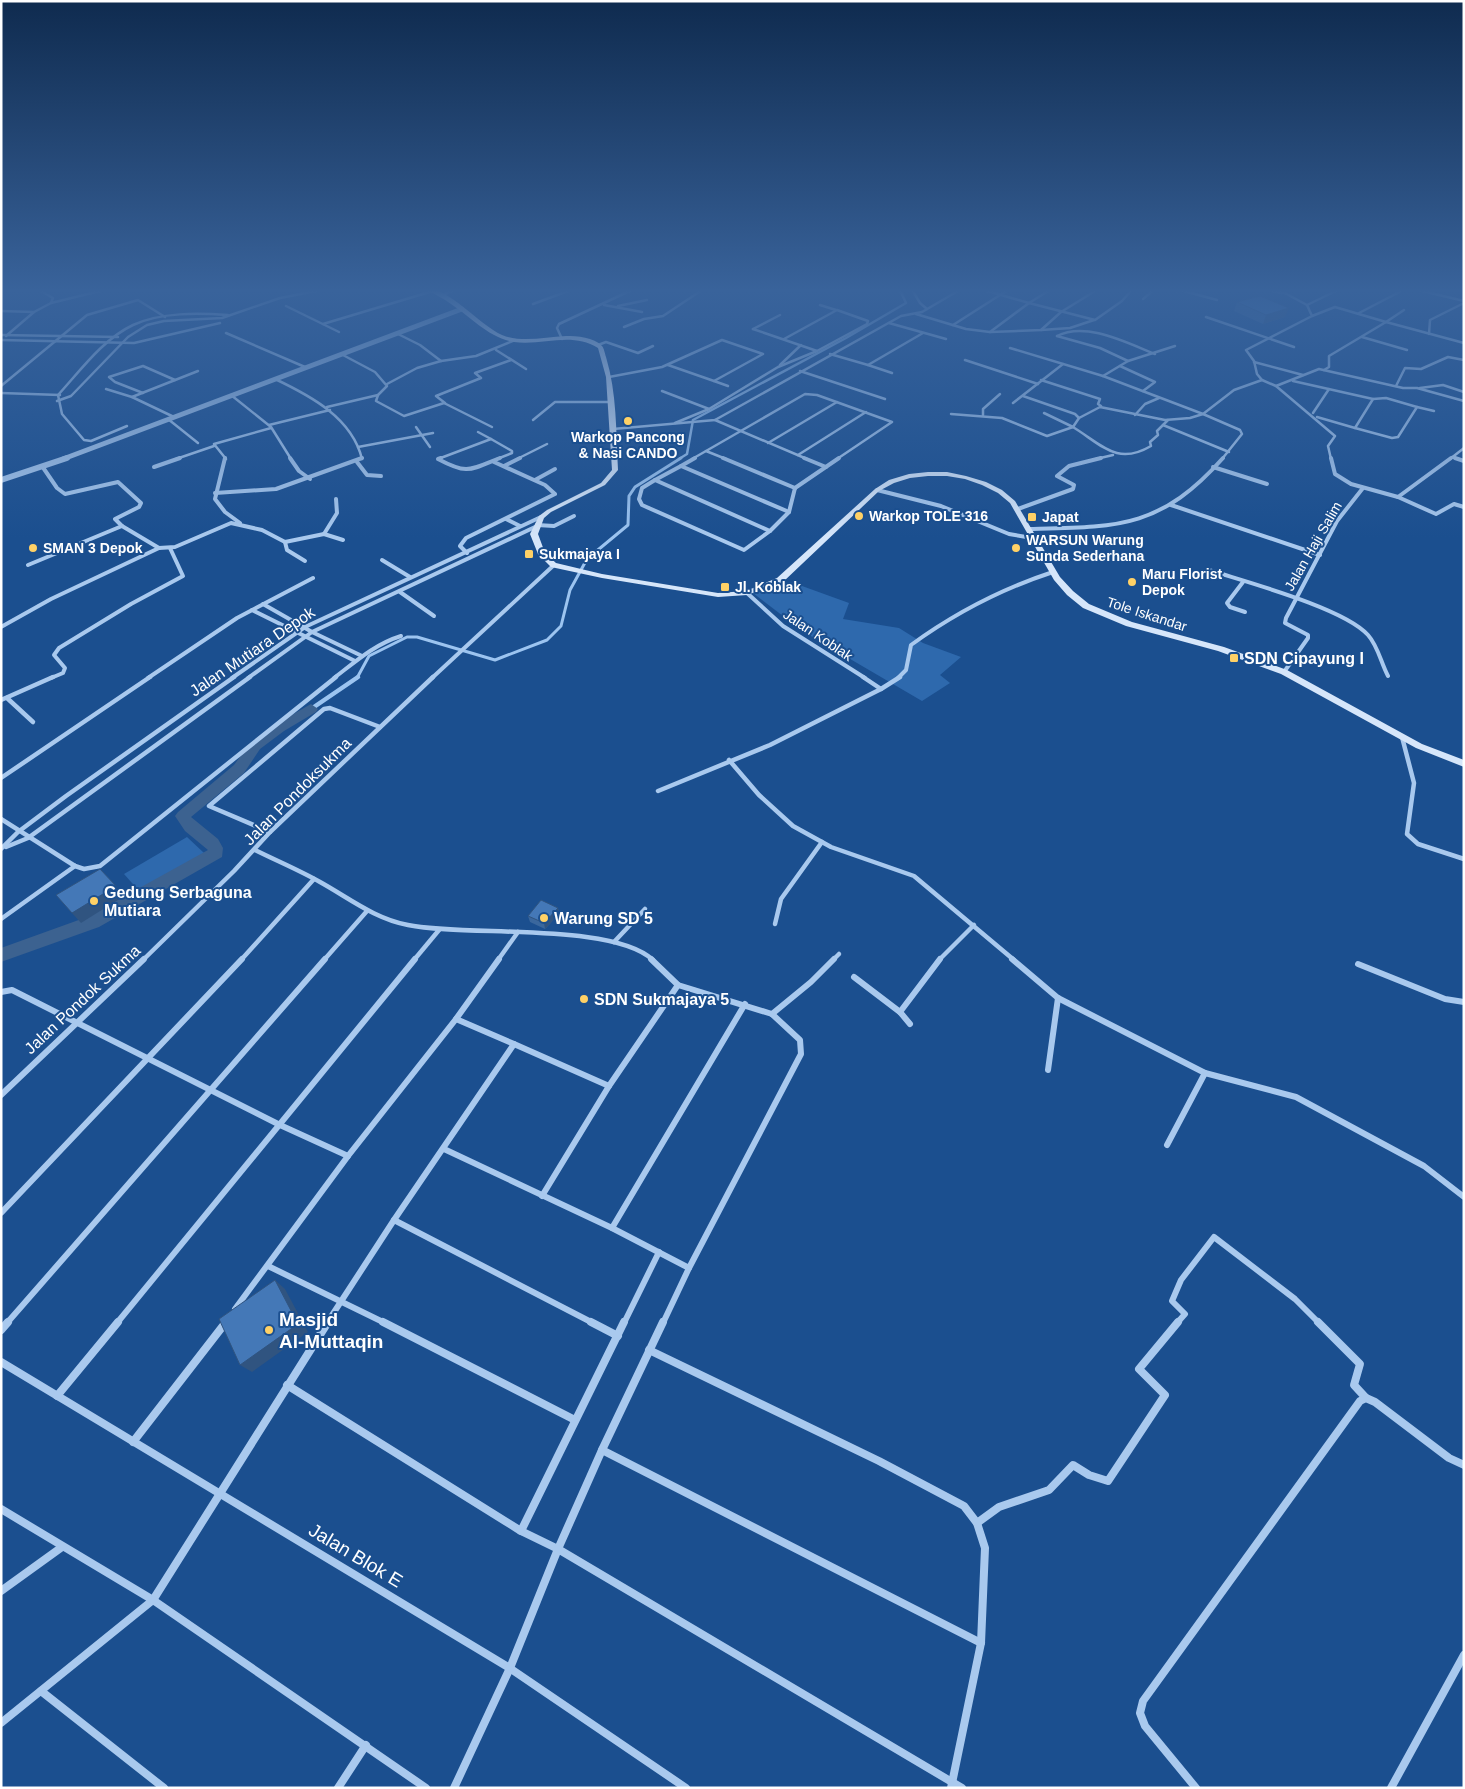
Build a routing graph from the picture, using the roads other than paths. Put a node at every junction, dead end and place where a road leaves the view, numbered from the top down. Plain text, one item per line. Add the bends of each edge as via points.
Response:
1 (18, 371) edge
2 (82, 371) edge
3 (95, 371) edge
4 (126, 371) edge
5 (156, 371) edge
6 (197, 371) edge
7 (293, 371) edge
8 (374, 371) edge
9 (410, 371) edge
10 (479, 371) edge
11 (607, 371) edge
12 (636, 371) edge
13 (687, 371) edge
14 (731, 371) edge
15 (771, 371) edge
16 (797, 371) edge
17 (804, 371) edge
18 (1000, 371) edge
19 (1053, 371) edge
20 (1088, 371) edge
21 (1111, 371) edge
22 (1132, 371) edge
23 (1256, 371) edge
24 (1290, 371) edge
25 (1310, 371) edge
26 (1331, 371) edge
27 (1403, 371) edge
28 (1303, 375) junction
29 (1103, 376) junction
30 (609, 377) junction
31 (274, 378) junction
32 (175, 380) junction
33 (1041, 380) junction
34 (1262, 380) junction
35 (714, 381) junction
36 (1292, 381) junction
37 (387, 384) junction
38 (1038, 384) junction
39 (1, 386) edge
40 (728, 386) dead end
41 (1276, 386) junction
42 (1396, 386) junction
43 (1417, 388) junction
44 (106, 389) dead end
45 (1329, 389) junction
46 (662, 391) dead end
47 (1143, 391) junction
48 (1464, 392) edge
49 (1, 393) edge
50 (143, 393) junction
51 (1000, 394) dead end
52 (58, 395) junction
53 (231, 395) junction
54 (378, 395) junction
55 (71, 396) junction
56 (1023, 396) junction
57 (132, 397) junction
58 (1159, 398) junction
59 (885, 399) dead end
60 (1373, 399) junction
61 (57, 401) junction
62 (1464, 401) edge
63 (610, 402) junction
64 (837, 402) junction
65 (445, 403) junction
66 (1013, 403) dead end
67 (1102, 407) junction
68 (1417, 407) junction
69 (328, 409) junction
70 (709, 409) junction
71 (866, 412) junction
72 (1434, 412) dead end
73 (1044, 413) dead end
74 (952, 414) dead end
75 (1203, 414) junction
76 (1313, 414) junction
77 (983, 415) junction
78 (1135, 415) junction
79 (174, 417) junction
80 (1079, 418) junction
81 (168, 419) junction
82 (534, 420) dead end
83 (714, 420) junction
84 (1168, 420) junction
85 (674, 424) junction
86 (1163, 425) junction
87 (126, 426) dead end
88 (270, 427) junction
89 (416, 427) dead end
90 (492, 427) dead end
91 (1073, 427) junction
92 (1355, 428) junction
93 (613, 429) junction
94 (478, 432) dead end
95 (742, 432) junction
96 (433, 433) dead end
97 (423, 436) junction
98 (491, 439) junction
99 (198, 443) dead end
100 (768, 443) junction
101 (548, 444) dead end
102 (214, 446) junction
103 (358, 447) junction
104 (430, 448) dead end
105 (1464, 448) edge
106 (706, 451) junction
107 (1229, 452) junction
108 (798, 454) junction
109 (432, 455) dead end
110 (1113, 455) junction
111 (1452, 457) junction
112 (438, 459) junction
113 (1464, 461) edge
114 (357, 462) junction
115 (494, 462) junction
116 (42, 466) junction
117 (504, 466) junction
118 (681, 466) junction
119 (154, 467) dead end
120 (826, 467) junction
121 (1213, 467) junction
122 (555, 469) dead end
123 (381, 476) dead end
124 (311, 478) junction
125 (1, 480) edge
126 (535, 480) junction
127 (655, 480) junction
128 (1267, 484) dead end
129 (795, 488) junction
130 (1363, 488) junction
131 (877, 490) junction
132 (215, 493) junction
133 (1398, 497) junction
134 (336, 499) dead end
135 (1172, 505) junction
136 (1464, 507) edge
137 (1018, 509) junction
138 (789, 512) junction
139 (574, 516) dead end
140 (541, 517) junction
141 (506, 519) junction
142 (243, 525) junction
143 (122, 526) junction
144 (520, 526) junction
145 (536, 526) junction
146 (1029, 529) junction
147 (770, 531) junction
148 (324, 534) junction
149 (1032, 538) junction
150 (343, 540) dead end
151 (285, 542) junction
152 (159, 548) junction
153 (170, 548) junction
154 (466, 552) junction
155 (1320, 555) junction
156 (473, 557) junction
157 (382, 560) dead end
158 (305, 562) dead end
159 (28, 565) dead end
160 (554, 565) junction
161 (1209, 570) dead end
162 (1053, 572) junction
163 (410, 577) junction
164 (313, 578) dead end
165 (1243, 582) junction
166 (400, 592) junction
167 (747, 593) junction
168 (1296, 600) junction
169 (263, 604) junction
170 (252, 610) junction
171 (1244, 612) dead end
172 (434, 616) dead end
173 (1, 627) edge
174 (305, 627) junction
175 (297, 632) junction
176 (312, 632) junction
177 (401, 636) dead end
178 (304, 637) junction
179 (362, 656) junction
180 (355, 662) junction
181 (1284, 672) junction
182 (1388, 676) dead end
183 (881, 689) junction
184 (7, 698) junction
185 (1, 700) edge
186 (33, 722) dead end
187 (380, 727) junction
188 (1402, 738) junction
189 (729, 760) junction
190 (1464, 764) edge
191 (1, 778) edge
192 (658, 791) dead end
193 (1, 820) edge
194 (18, 832) junction
195 (270, 832) junction
196 (28, 838) junction
197 (822, 842) junction
198 (2, 848) edge
199 (255, 850) junction
200 (1464, 859) edge
201 (75, 866) junction
202 (314, 879) junction
203 (645, 909) dead end
204 (367, 911) junction
205 (1, 919) edge
206 (776, 924) dead end
207 (974, 925) junction
208 (439, 930) junction
209 (518, 932) junction
210 (614, 942) junction
211 (159, 945) joint
212 (839, 954) dead end
213 (1358, 964) dead end
214 (854, 977) dead end
215 (678, 984) junction
216 (1, 992) edge
217 (1058, 998) junction
218 (1464, 1002) edge
219 (745, 1004) junction
220 (900, 1012) junction
221 (772, 1014) junction
222 (456, 1019) junction
223 (76, 1022) junction
224 (910, 1024) dead end
225 (514, 1044) junction
226 (148, 1060) junction
227 (1048, 1070) dead end
228 (1205, 1073) junction
229 (609, 1086) junction
230 (210, 1090) junction
231 (1, 1095) edge
232 (280, 1125) junction
233 (1167, 1145) dead end
234 (444, 1149) junction
235 (348, 1156) junction
236 (542, 1196) junction
237 (1464, 1197) edge
238 (1, 1213) edge
239 (394, 1220) junction
240 (612, 1228) junction
241 (660, 1252) junction
242 (268, 1266) junction
243 (689, 1268) junction
244 (342, 1301) junction
245 (1, 1330) edge
246 (618, 1336) junction
247 (649, 1350) junction
248 (1, 1362) edge
249 (287, 1385) junction
250 (57, 1396) junction
251 (1366, 1398) junction
252 (574, 1420) junction
253 (133, 1442) junction
254 (602, 1450) junction
255 (1464, 1465) edge
256 (219, 1491) junction
257 (1, 1509) edge
258 (977, 1523) junction
259 (521, 1531) junction
260 (62, 1548) junction
261 (558, 1550) junction
262 (1, 1591) edge
263 (153, 1600) junction
264 (981, 1643) junction
265 (1464, 1655) edge
266 (510, 1668) junction
267 (41, 1691) junction
268 (1, 1723) edge
269 (366, 1745) junction
270 (951, 1785) edge
271 (164, 1788) edge
272 (338, 1788) edge
273 (426, 1788) edge
274 (454, 1788) edge
275 (686, 1788) edge
276 (962, 1788) edge
277 (1196, 1788) edge
278 (1391, 1788) edge

1 - 39 street
2 - 52 street
3 - 55 street
4 - 50 street via 109,377
5 - 32 street
6 - 32 street
7 - 31 street
8 - 37 street
9 - 37 street
10 - 65 street via 475,373 481,378 436,396
11 - 30 main road
12 - 30 street
13 - 35 street
14 - 35 street
15 - 70 street
16 - 83 street
17 - 59 street
18 - 38 street
19 - 33 street
20 - 29 street
21 - 29 street
22 - 47 street via 1155,382
23 - 34 street
24 - 28 street
25 - 28 street
26 - 42 street
27 - 42 street
28 - 36 street
29 - 47 street
30 - 63 main road
31 - 53 street
31 - 69 street
32 - 50 street
33 - 38 street
33 - 67 street via 1100,399 1098,404
34 - 41 street
34 - 75 street via 1234,390
35 - 40 street
36 - 41 street
36 - 45 street
37 - 54 street
38 - 56 street
41 - 76 street
42 - 43 street
43 - 48 street via 1438,385
43 - 62 street
44 - 57 street
45 - 60 street
45 - 76 street
46 - 70 street
47 - 58 street
49 - 52 street
50 - 57 street
51 - 77 street via 983,409
52 - 55 street
52 - 61 street
53 - 79 street
53 - 88 street via 254,409
54 - 65 street via 376,401 404,416
54 - 69 street
55 - 61 street
56 - 66 street
56 - 80 street
57 - 79 street
58 - 75 street
58 - 78 street via 1145,404
60 - 68 street via 1386,398
60 - 92 street
61 - 87 street via 60,412 84,440 91,441
63 - 82 street via 555,402
63 - 93 main road
64 - 71 street
64 - 95 street via 805,394
64 - 100 street
65 - 90 street
67 - 78 street
67 - 80 street
68 - 72 street
68 - 92 street via 1396,438
69 - 88 street
69 - 103 street via 339,418
70 - 85 street
71 - 108 street
71 - 120 street via 893,424
73 - 91 street
74 - 77 street
75 - 84 street via 1187,420
75 - 107 street via 1242,432
76 - 92 street
76 - 130 street via 1336,436 1328,446 1335,474
77 - 91 street via 1002,418 1047,436
78 - 84 street
79 - 81 street
80 - 91 street
81 - 99 street
81 - 116 street
83 - 85 street
83 - 95 street
84 - 86 street
85 - 93 street
86 - 107 street
86 - 110 street via 1157,431 1158,436 1150,442 1151,446 1143,452 1124,457
88 - 102 street via 222,440
88 - 124 street via 297,470
89 - 97 street
91 - 110 street
93 - 140 main road via 615,470 609,479
94 - 98 street
95 - 100 street
95 - 106 street
96 - 97 street
97 - 103 street
97 - 104 street
98 - 112 street
98 - 115 street via 512,451
100 - 108 street
101 - 117 street
102 - 119 street
102 - 132 street via 226,459
103 - 114 street via 362,459
105 - 111 street
106 - 118 street
106 - 129 street
107 - 121 street
108 - 120 street
109 - 112 street
110 - 137 street via 1069,466 1057,476 1074,485 1073,489
111 - 113 street
111 - 133 street
112 - 115 street via 463,470
114 - 123 street via 367,475
114 - 124 street
115 - 117 street
116 - 125 street
116 - 143 street via 65,494 118,482 140,503 115,519
117 - 126 street
118 - 127 street
118 - 138 street
120 - 129 street
121 - 128 street
121 - 135 street
122 - 126 street
124 - 132 street via 276,489
126 - 141 street via 545,485 554,494 552,497
127 - 147 street
127 - 147 street via 642,488 639,498 642,505 740,550 747,549
129 - 138 street
130 - 133 street
130 - 155 street, Jalan Haji Salim via 1337,521
131 - 137 main road, Tole Iskandar via 910,476 952,476 992,487 1006,495
131 - 149 street via 941,506 1009,534
131 - 167 main road, Tole Iskandar via 780,580
132 - 142 street via 217,503
133 - 136 street via 1436,514 1453,504
134 - 148 street via 339,505 336,518
135 - 146 street via 1119,525
135 - 155 street
137 - 146 main road, Tole Iskandar
138 - 147 street
139 - 145 street, Jalan Mutiara Depok via 554,526
140 - 144 street, Jalan Mutiara Depok
140 - 145 main road
141 - 144 street
141 - 154 street via 463,540 460,546
142 - 151 street
142 - 153 street via 227,524
143 - 152 street
143 - 159 street
144 - 154 street, Jalan Mutiara Depok
145 - 156 street, Jalan Mutiara Depok
145 - 160 main road via 534,534 542,554
146 - 149 main road, Tole Iskandar
148 - 150 street
148 - 151 street
149 - 162 main road, Tole Iskandar
151 - 158 street via 287,550
152 - 153 street
152 - 173 street via 51,599
153 - 184 street via 183,576 60,648 54,655 65,668 64,672
154 - 156 street
154 - 163 street, Jalan Mutiara Depok
155 - 168 street, Jalan Haji Salim
156 - 166 street, Jalan Mutiara Depok
157 - 163 street
160 - 167 main road, Tole Iskandar via 718,595
160 - 187 street, Jalan Pondoksukma
161 - 165 street
162 - 181 main road, Tole Iskandar via 1070,593 1105,615 1156,633 1221,649
162 - 183 street via 1002,589 927,633 911,645 906,670
163 - 174 street, Jalan Mutiara Depok
164 - 169 street
165 - 168 street
165 - 171 street via 1227,602 1230,607
166 - 172 street
166 - 176 street, Jalan Mutiara Depok
167 - 183 street, Jalan Koblak via 791,632
168 - 181 street, Jalan Haji Salim via 1286,620 1308,638
168 - 182 street via 1342,617 1367,634
169 - 170 street
169 - 174 street
170 - 175 street
170 - 191 street
174 - 175 street, Jalan Mutiara Depok
174 - 176 street
175 - 178 street
175 - 194 street, Jalan Mutiara Depok
176 - 178 street, Jalan Mutiara Depok
176 - 179 street
177 - 179 street
178 - 180 street
178 - 196 street, Jalan Mutiara Depok
179 - 180 street
180 - 201 street via 100,866 84,869
181 - 188 main road, Tole Iskandar
183 - 189 street via 818,723
184 - 185 street
184 - 186 street
187 - 195 street, Jalan Pondoksukma
187 - 195 street via 330,708 324,709 209,806
188 - 190 main road, Tole Iskandar
188 - 200 street via 1414,783 1407,834 1418,844
189 - 192 street
189 - 197 street via 780,816
193 - 194 street
194 - 196 street
194 - 198 street, Jalan Mutiara Depok
195 - 199 street, Jalan Pondoksukma
196 - 198 street, Jalan Mutiara Depok
196 - 201 street
197 - 206 street via 781,899
197 - 207 street via 914,876
199 - 202 street
199 - 211 street, Jalan Pondoksukma
201 - 205 street
202 - 204 street
202 - 226 street
203 - 210 street
204 - 208 street via 406,925
204 - 230 street
207 - 217 street
207 - 220 street via 932,968
208 - 209 street
208 - 232 street
209 - 210 street
209 - 222 street
210 - 215 street via 644,952
211 - 223 street, Jalan Pondok Sukma
212 - 221 street
213 - 218 street via 1446,999
214 - 220 street
215 - 219 street
215 - 229 street
216 - 223 street via 12,990
217 - 227 street
217 - 228 street
219 - 221 street
219 - 240 street
220 - 224 street
221 - 243 street via 800,1040 801,1054
222 - 225 street
222 - 235 street
223 - 226 street
223 - 231 street, Jalan Pondok Sukma
225 - 229 street
225 - 234 street
226 - 230 street
226 - 238 street
228 - 233 street
228 - 237 street via 1296,1097 1424,1166
229 - 236 street
230 - 232 street
230 - 245 street
232 - 235 street
232 - 250 street
234 - 236 street
234 - 239 street
235 - 242 street
236 - 240 street
239 - 244 street
239 - 246 street
240 - 241 street
241 - 243 street
241 - 246 street
242 - 244 street
242 - 253 street
243 - 247 street
244 - 249 street
244 - 252 street
246 - 252 street
247 - 254 street
247 - 258 street via 879,1461 964,1506
248 - 250 street, Jalan Blok E
249 - 256 street
249 - 259 street
250 - 253 street, Jalan Blok E
251 - 255 street via 1449,1458
251 - 258 street via 1354,1385 1360,1364 1294,1299 1214,1237 1181,1280 1172,1301 1185,1314 1139,1369 1165,1395 1108,1481 1073,1465 1049,1490 1000,1506
251 - 277 street via 1360,1401 1143,1701 1140,1713 1145,1726
252 - 259 street
253 - 256 street, Jalan Blok E
254 - 261 street
254 - 264 street
256 - 263 street
256 - 266 street, Jalan Blok E
257 - 260 street
258 - 264 street via 985,1548
259 - 261 street
260 - 262 street
260 - 263 street
261 - 266 street
261 - 270 street
263 - 267 street
263 - 269 street
264 - 270 street
265 - 278 street
266 - 274 street
266 - 275 street, Jalan Blok E
267 - 268 street
267 - 271 street
269 - 272 street
269 - 273 street
270 - 276 street

